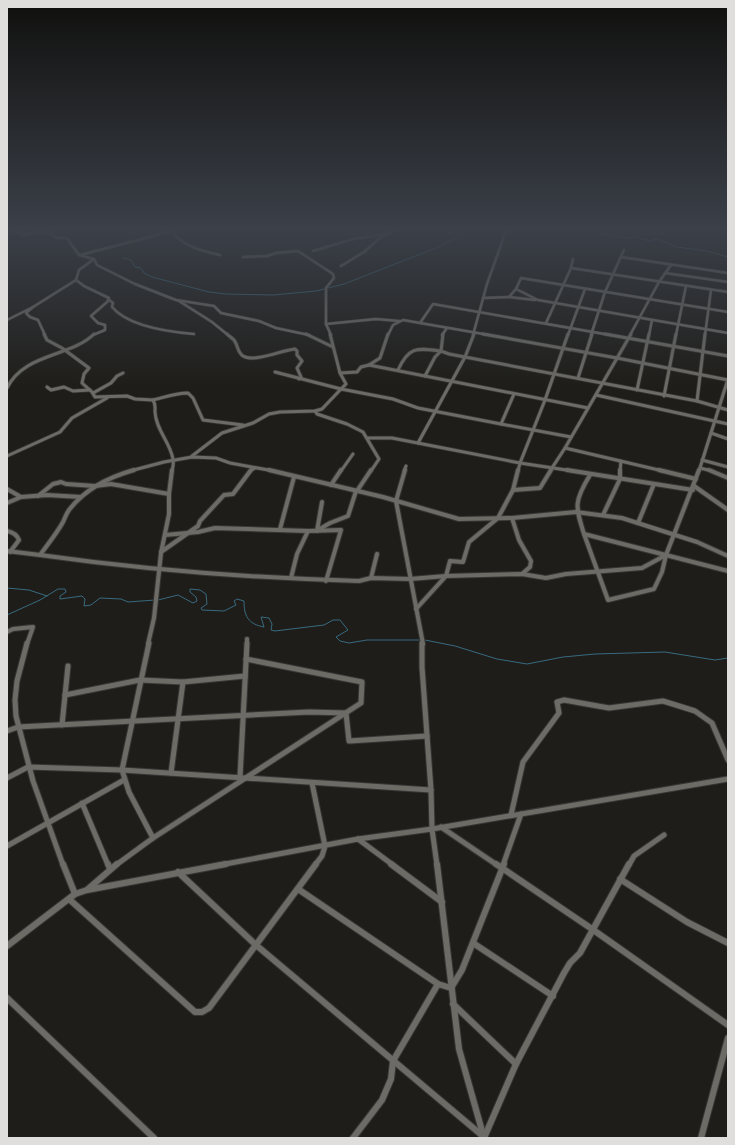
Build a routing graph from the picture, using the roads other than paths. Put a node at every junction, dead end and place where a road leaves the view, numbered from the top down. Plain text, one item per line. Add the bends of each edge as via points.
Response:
1 (74, 281) edge
2 (78, 281) edge
3 (131, 281) edge
4 (331, 281) edge
5 (489, 281) edge
6 (519, 281) edge
7 (542, 281) edge
8 (565, 281) edge
9 (610, 281) edge
10 (655, 281) edge
11 (659, 282) junction
12 (563, 285) junction
13 (686, 286) junction
14 (516, 289) junction
15 (585, 289) junction
16 (711, 290) junction
17 (605, 292) junction
18 (728, 292) edge
19 (509, 297) junction
20 (484, 298) junction
21 (651, 299) junction
22 (109, 300) junction
23 (176, 300) junction
24 (538, 300) junction
25 (554, 303) junction
26 (682, 304) junction
27 (33, 307) junction
28 (578, 307) junction
29 (708, 308) junction
30 (480, 311) junction
31 (599, 311) junction
32 (728, 312) edge
33 (640, 318) junction
34 (7, 320) edge
35 (399, 320) junction
36 (652, 320) junction
37 (546, 323) junction
38 (326, 324) junction
39 (420, 324) junction
40 (678, 324) junction
41 (570, 327) junction
42 (447, 328) junction
43 (706, 329) junction
44 (592, 331) junction
45 (474, 333) junction
46 (728, 333) edge
47 (194, 334) dead end
48 (629, 337) junction
49 (648, 341) junction
50 (674, 346) junction
51 (333, 347) junction
52 (63, 350) junction
53 (562, 350) junction
54 (442, 351) junction
55 (703, 351) junction
56 (585, 354) junction
57 (728, 356) edge
58 (465, 357) junction
59 (617, 358) junction
60 (643, 363) junction
61 (369, 365) junction
62 (669, 368) junction
63 (398, 370) junction
64 (275, 372) dead end
65 (340, 372) junction
66 (123, 373) dead end
67 (554, 374) junction
68 (700, 375) junction
69 (425, 376) junction
70 (578, 378) junction
71 (299, 379) junction
72 (728, 379) edge
73 (451, 382) junction
74 (603, 383) junction
75 (47, 387) dead end
76 (7, 388) edge
77 (341, 389) junction
78 (637, 390) junction
79 (92, 392) junction
80 (514, 394) junction
81 (596, 395) junction
82 (664, 396) junction
83 (108, 398) junction
84 (153, 400) junction
85 (545, 400) junction
86 (697, 401) junction
87 (719, 407) junction
88 (588, 408) junction
89 (728, 410) edge
90 (315, 411) junction
91 (436, 411) junction
92 (715, 420) junction
93 (501, 424) junction
94 (728, 424) edge
95 (248, 425) junction
96 (533, 430) junction
97 (711, 433) junction
98 (571, 437) junction
99 (368, 438) junction
100 (728, 439) edge
101 (418, 442) junction
102 (565, 448) junction
103 (353, 454) dead end
104 (7, 456) edge
105 (192, 457) junction
106 (174, 460) junction
107 (702, 460) junction
108 (622, 461) junction
109 (520, 463) junction
110 (406, 466) dead end
111 (728, 467) edge
112 (255, 468) junction
113 (700, 468) junction
114 (552, 469) junction
115 (590, 475) junction
116 (294, 476) junction
117 (728, 478) edge
118 (620, 479) junction
119 (696, 479) junction
120 (654, 484) junction
121 (332, 485) junction
122 (95, 486) junction
123 (693, 488) junction
124 (7, 489) edge
125 (513, 490) junction
126 (357, 491) junction
127 (169, 494) junction
128 (38, 496) junction
129 (81, 496) junction
130 (21, 497) junction
131 (396, 501) junction
132 (322, 502) dead end
133 (7, 503) edge
134 (728, 510) edge
135 (576, 512) junction
136 (603, 515) junction
137 (498, 518) junction
138 (512, 518) junction
139 (638, 523) junction
140 (280, 529) junction
141 (7, 531) edge
142 (308, 531) junction
143 (318, 531) junction
144 (189, 532) junction
145 (584, 534) junction
146 (165, 535) junction
147 (676, 535) junction
148 (8, 552) edge
149 (161, 553) junction
150 (377, 554) dead end
151 (40, 555) junction
152 (666, 555) junction
153 (728, 556) edge
154 (160, 568) junction
155 (728, 571) edge
156 (598, 573) junction
157 (522, 574) junction
158 (446, 576) junction
159 (291, 578) junction
160 (371, 578) junction
161 (410, 579) junction
162 (326, 581) junction
163 (416, 609) junction
164 (7, 632) edge
165 (247, 639) dead end
166 (246, 659) junction
167 (68, 666) dead end
168 (244, 676) junction
169 (140, 680) junction
170 (183, 682) junction
171 (65, 695) junction
172 (346, 713) junction
173 (244, 715) junction
174 (178, 719) junction
175 (132, 722) junction
176 (62, 725) junction
177 (18, 727) junction
178 (7, 731) edge
179 (427, 736) junction
180 (728, 760) edge
181 (28, 767) junction
182 (122, 770) junction
183 (171, 773) junction
184 (7, 778) edge
185 (242, 778) junction
186 (728, 778) edge
187 (124, 780) junction
188 (312, 783) junction
189 (431, 790) junction
190 (82, 803) junction
191 (521, 814) junction
192 (511, 815) junction
193 (47, 823) junction
194 (441, 827) junction
195 (432, 829) junction
196 (664, 835) dead end
197 (153, 838) junction
198 (358, 839) junction
199 (7, 846) edge
200 (325, 846) junction
201 (110, 869) junction
202 (502, 869) junction
203 (178, 872) junction
204 (620, 879) junction
205 (298, 889) junction
206 (87, 890) junction
207 (75, 894) junction
208 (69, 899) junction
209 (442, 902) junction
210 (592, 928) junction
211 (473, 943) junction
212 (728, 943) edge
213 (256, 945) junction
214 (7, 946) edge
215 (438, 984) junction
216 (451, 988) junction
217 (553, 996) junction
218 (7, 998) edge
219 (453, 1004) junction
220 (728, 1025) edge
221 (728, 1038) edge
222 (393, 1061) junction
223 (516, 1064) junction
224 (355, 1137) edge
225 (154, 1138) edge
226 (484, 1138) edge
227 (701, 1138) edge

1 - 27 street
2 - 22 street
3 - 23 street
4 - 38 street via 326,288
5 - 20 street
6 - 14 street
7 - 12 street
8 - 12 street
9 - 17 street
10 - 11 street
11 - 13 street
11 - 21 street
12 - 15 street
12 - 25 street
13 - 16 street
13 - 26 street
14 - 19 street
14 - 24 street
15 - 17 street
15 - 28 street
16 - 18 street
16 - 29 street
17 - 21 street
17 - 31 street
19 - 20 street
19 - 24 street
20 - 30 street
21 - 26 street
21 - 33 street
22 - 47 street via 116,312 137,322
22 - 52 street via 91,316 98,323 105,325 104,330 92,335 87,341
23 - 51 street via 214,306 221,313 308,335
23 - 71 street via 228,335 235,341 243,356 258,358 284,349 295,349 296,355 302,361 297,368 301,377
24 - 25 street
25 - 28 street
25 - 37 street
26 - 29 street
26 - 40 street
27 - 34 street
27 - 52 street via 26,313 38,320 47,340 56,343
28 - 31 street
28 - 41 street
29 - 32 street
29 - 43 street
30 - 37 street
30 - 39 street via 433,304
30 - 45 street
31 - 33 street
31 - 44 street
33 - 36 street
33 - 48 street
35 - 38 street via 376,319
35 - 39 street
35 - 61 street via 392,327 380,358
36 - 40 street
36 - 49 street
37 - 41 street
38 - 51 street
39 - 42 street
40 - 43 street
40 - 50 street
41 - 44 street
41 - 53 street
42 - 45 street
42 - 54 street via 440,346
43 - 46 street
43 - 55 street
44 - 48 street
44 - 56 street
45 - 53 street
45 - 58 street
48 - 49 street
48 - 59 street
49 - 50 street
49 - 60 street
50 - 55 street
50 - 62 street
51 - 65 street
52 - 76 street via 40,359 20,371 12,378
52 - 79 street via 89,368 82,383
53 - 56 street
53 - 67 street
54 - 58 street
54 - 63 street via 423,348 408,352
54 - 69 street via 435,357
55 - 57 street
55 - 68 street
56 - 59 street
56 - 70 street
58 - 67 street
58 - 73 street
59 - 60 street
59 - 74 street
60 - 62 street
60 - 78 street
61 - 63 street
61 - 65 street via 361,367 358,372
62 - 68 street
62 - 82 street
63 - 69 street
64 - 71 street
65 - 77 street via 346,384
66 - 79 street via 111,383
67 - 70 street
67 - 85 street
68 - 72 street
68 - 86 street
69 - 73 street
70 - 74 street
71 - 77 street
72 - 87 street
73 - 80 street
73 - 91 street
74 - 78 street
74 - 81 street
75 - 79 street via 51,390 64,387 73,391
77 - 90 street via 322,408
77 - 91 street
78 - 82 street
79 - 83 street via 95,397
80 - 85 street
80 - 93 street
81 - 88 street
81 - 92 street
82 - 86 street
83 - 84 street via 127,396
83 - 104 street via 72,418 64,430
84 - 95 street via 176,393 188,393 194,398 198,414 203,420
84 - 106 street via 162,436
85 - 88 street
85 - 96 street
86 - 87 street
87 - 89 street
87 - 92 street
88 - 98 street
90 - 95 street via 274,413
90 - 99 street via 317,414 356,428
91 - 93 street
91 - 101 street
92 - 94 street
92 - 97 street
93 - 96 street
95 - 105 street via 222,433
96 - 98 street
96 - 109 street
97 - 100 street
97 - 107 street
98 - 102 street
99 - 101 street
99 - 126 street via 379,459
101 - 109 street
102 - 108 street
102 - 114 street
103 - 121 street
105 - 106 street
105 - 112 street via 216,458
106 - 122 street via 124,473
106 - 127 street
107 - 111 street
107 - 113 street
108 - 118 street
108 - 119 street
109 - 114 street
109 - 125 street
110 - 131 street
112 - 116 street
112 - 144 street via 233,494 224,495 198,526
113 - 117 street
113 - 119 street
114 - 115 street
114 - 125 street via 540,488
115 - 118 street
115 - 135 street via 578,495
116 - 121 street
116 - 140 street
118 - 120 street
118 - 136 street
119 - 123 street
120 - 123 street
120 - 139 street
121 - 126 street
122 - 127 street via 111,484
122 - 128 street via 61,482 53,484
122 - 129 street
123 - 134 street
123 - 147 street
124 - 130 street
125 - 137 street
126 - 131 street
126 - 143 street via 348,516
127 - 146 street
128 - 129 street
128 - 130 street
129 - 151 street
130 - 133 street
131 - 137 street via 459,519
131 - 161 street
132 - 143 street
135 - 136 street
135 - 138 street
135 - 145 street
136 - 139 street
137 - 138 street
137 - 158 street via 469,542 463,562 450,561
138 - 157 street via 520,540 532,561
139 - 147 street
140 - 142 street
140 - 144 street via 215,528
141 - 148 street via 12,532 19,540
142 - 143 street
142 - 159 street via 297,554
143 - 162 street via 341,530
144 - 146 street
144 - 149 street
145 - 152 street
145 - 156 street
146 - 149 street
147 - 152 street
147 - 153 street
148 - 151 street
149 - 154 street
150 - 160 street
151 - 154 street
152 - 155 street
152 - 156 street via 642,568
152 - 156 street via 654,589 608,600
154 - 159 street
154 - 169 street via 154,618
156 - 157 street via 566,574 546,578
157 - 158 street
158 - 161 street
158 - 163 street
159 - 162 street
160 - 161 street
160 - 162 street via 359,581
161 - 163 street
163 - 179 street via 423,647
164 - 177 street via 33,627 23,654 15,701
165 - 166 street
166 - 168 street
166 - 172 street via 362,682 361,703
167 - 171 street
168 - 170 street
168 - 173 street
169 - 170 street
169 - 171 street
169 - 175 street
170 - 174 street
171 - 176 street
172 - 173 street
172 - 179 street via 349,741
172 - 185 street
173 - 174 street
173 - 185 street
174 - 175 street
174 - 183 street
175 - 176 street
175 - 182 street
176 - 177 street
177 - 178 street
177 - 181 street
179 - 189 street
180 - 192 street via 712,722 695,711 663,700 609,708 564,700 557,702 559,713 523,762
181 - 182 street
181 - 184 street
181 - 193 street
182 - 183 street
182 - 187 street
183 - 185 street
185 - 188 street
185 - 197 street
186 - 191 street
187 - 190 street
187 - 197 street
188 - 189 street
188 - 200 street
189 - 195 street
190 - 193 street
190 - 201 street
191 - 192 street
191 - 202 street
192 - 194 street
193 - 199 street
193 - 207 street
194 - 195 street
194 - 202 street
195 - 198 street
195 - 209 street
196 - 204 street via 634,856
197 - 201 street
198 - 200 street
198 - 209 street
200 - 203 street
200 - 205 street via 322,856
201 - 206 street
202 - 210 street
202 - 211 street
203 - 206 street
203 - 213 street
204 - 210 street
204 - 212 street via 688,922
205 - 213 street
205 - 215 street
206 - 207 street
207 - 208 street
208 - 213 street via 195,1012 209,1008
208 - 214 street
209 - 216 street
210 - 217 street via 580,953 570,963
210 - 220 street
211 - 216 street
211 - 217 street
213 - 222 street
215 - 216 street
215 - 222 street
216 - 219 street
217 - 223 street
218 - 225 street
219 - 223 street
219 - 226 street via 459,1049
221 - 227 street
222 - 224 street via 391,1079 382,1100
222 - 226 street
223 - 226 street

